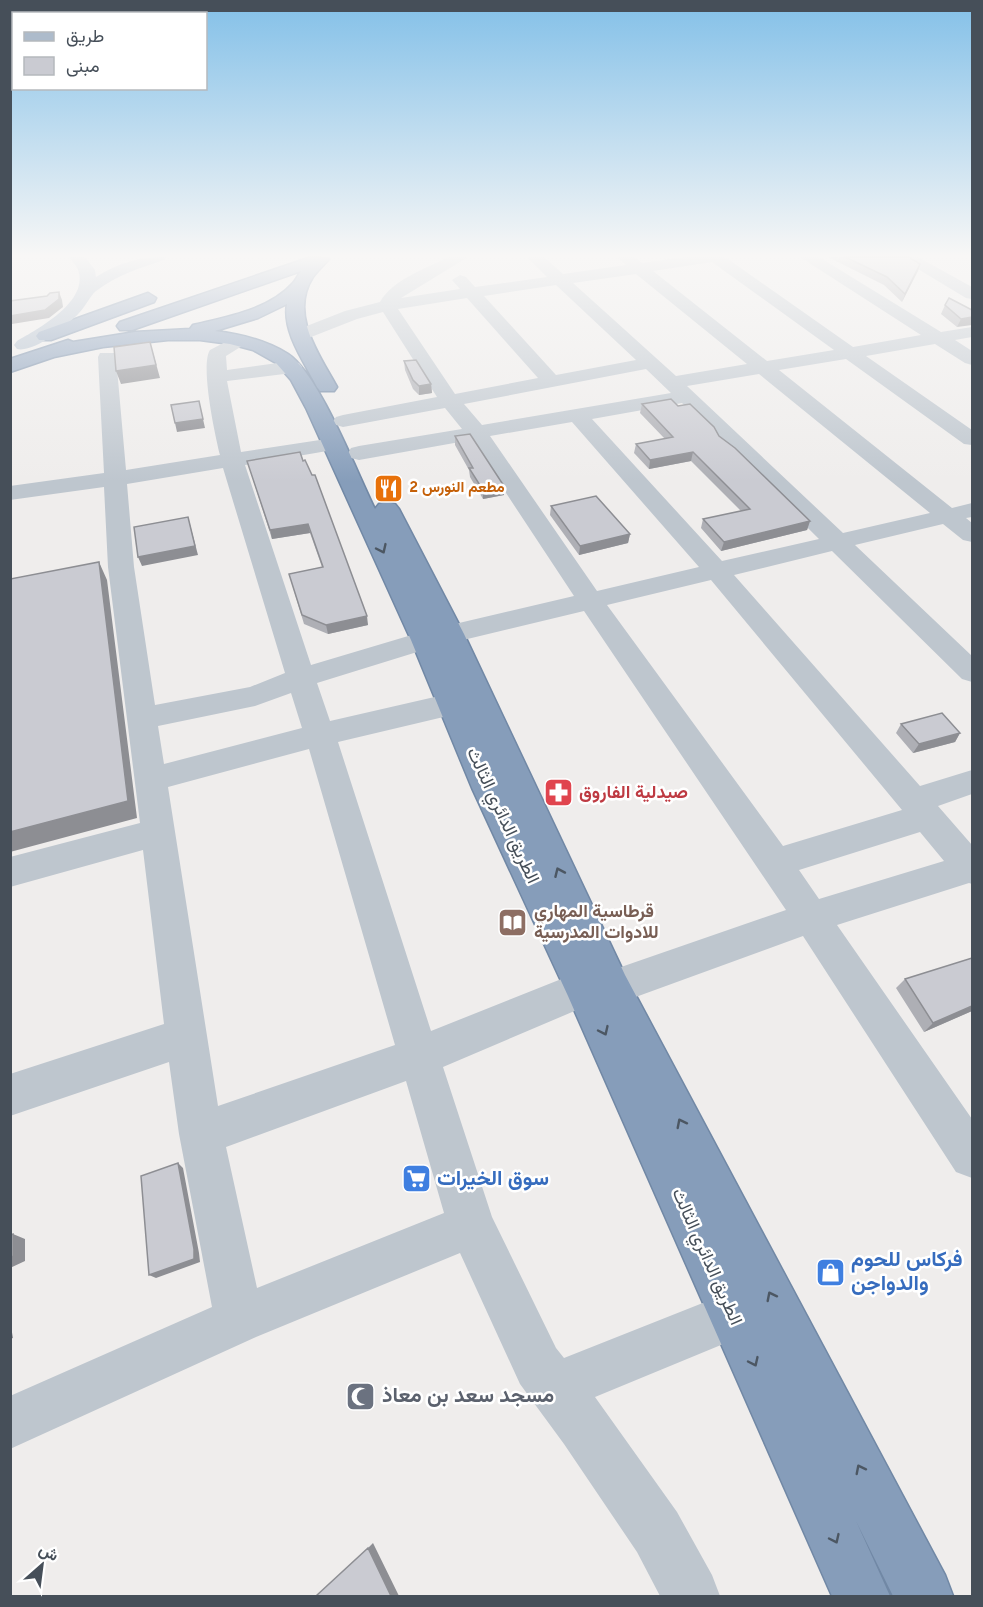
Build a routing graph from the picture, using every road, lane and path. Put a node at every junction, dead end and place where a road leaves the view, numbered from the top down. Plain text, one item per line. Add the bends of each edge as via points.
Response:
1 (48, 332) edge
2 (68, 332) edge
3 (85, 332) edge
4 (181, 332) edge
5 (282, 332) edge
6 (298, 332) edge
7 (405, 332) edge
8 (507, 332) edge
9 (616, 332) edge
10 (717, 332) edge
11 (822, 332) edge
12 (928, 332) edge
13 (972, 332) edge
14 (165, 334) junction
15 (279, 338) junction
16 (938, 338) junction
17 (27, 349) edge
18 (852, 353) junction
19 (107, 357) dead end
20 (972, 359) edge
21 (650, 363) junction
22 (10, 366) edge
23 (762, 368) junction
24 (216, 377) junction
25 (551, 381) junction
26 (678, 390) junction
27 (450, 401) junction
28 (577, 415) junction
29 (477, 433) junction
30 (345, 439) junction
31 (972, 439) edge
32 (232, 460) junction
33 (113, 479) junction
34 (10, 493) edge
35 (961, 513) edge
36 (972, 535) edge
37 (836, 543) junction
38 (718, 572) junction
39 (591, 602) junction
40 (438, 637) junction
41 (972, 672) edge
42 (300, 678) junction
43 (452, 704) junction
44 (143, 718) junction
45 (320, 735) junction
46 (152, 779) junction
47 (972, 782) edge
48 (921, 808) junction
49 (159, 832) junction
50 (775, 863) junction
51 (972, 868) edge
52 (10, 872) edge
53 (811, 917) junction
54 (598, 988) junction
55 (186, 1037) junction
56 (420, 1056) junction
57 (10, 1095) edge
58 (201, 1134) junction
59 (972, 1156) edge
60 (471, 1225) junction
61 (733, 1316) junction
62 (239, 1320) junction
63 (554, 1388) junction
64 (10, 1423) edge
65 (691, 1596) edge
66 (861, 1596) edge
67 (924, 1596) edge

1 - 17 main road
2 - 17 highway
3 - 17 highway
4 - 14 highway
5 - 15 highway, الطريق الدائري الثالث
6 - 15 street
7 - 27 street
8 - 25 street
9 - 21 street
10 - 23 street
11 - 18 street
12 - 16 street
13 - 16 street
14 - 15 highway
14 - 17 highway
15 - 24 street
15 - 24 street via 217,354
15 - 30 highway, الطريق الدائري الثالث
16 - 18 street
16 - 20 street
17 - 22 highway
18 - 23 street
18 - 31 street
19 - 33 street
21 - 25 street
21 - 26 street
23 - 26 street
23 - 35 street
24 - 32 street
25 - 27 street
26 - 28 street
26 - 37 street
27 - 29 street
27 - 30 street
28 - 29 street
28 - 38 street
29 - 30 street
29 - 39 street
30 - 32 street
30 - 40 highway, الطريق الدائري الثالث
32 - 33 street
32 - 42 street
33 - 34 street
33 - 44 street via 110,570
35 - 36 street
35 - 37 street
37 - 38 street
37 - 41 street
38 - 39 street
38 - 48 street
39 - 40 street
39 - 50 street
40 - 42 street
40 - 43 highway, الطريق الدائري الثالث
54 -> 40 highway, الطريق الدائري الثالث
42 - 44 street via 255,696
42 - 45 street
43 - 45 street
43 - 54 highway, الطريق الدائري الثالث via 474,758
44 - 46 street
45 - 46 street
45 - 56 street
46 - 49 street
47 - 48 street
48 - 50 street
48 - 51 street
49 - 52 street
49 - 55 street
50 - 53 street
51 - 53 street
53 - 54 street
53 - 59 street
54 - 56 street
54 -> 61 highway, الطريق الدائري الثالث
67 -> 54 highway, الطريق الدائري الثالث
55 - 57 street
55 - 58 street
56 - 58 street
56 - 60 street
58 - 62 street
60 - 62 street
60 - 63 street via 537,1366
61 - 63 street
61 -> 66 highway, الطريق الدائري الثالث
62 - 64 street
63 - 65 street via 657,1532

